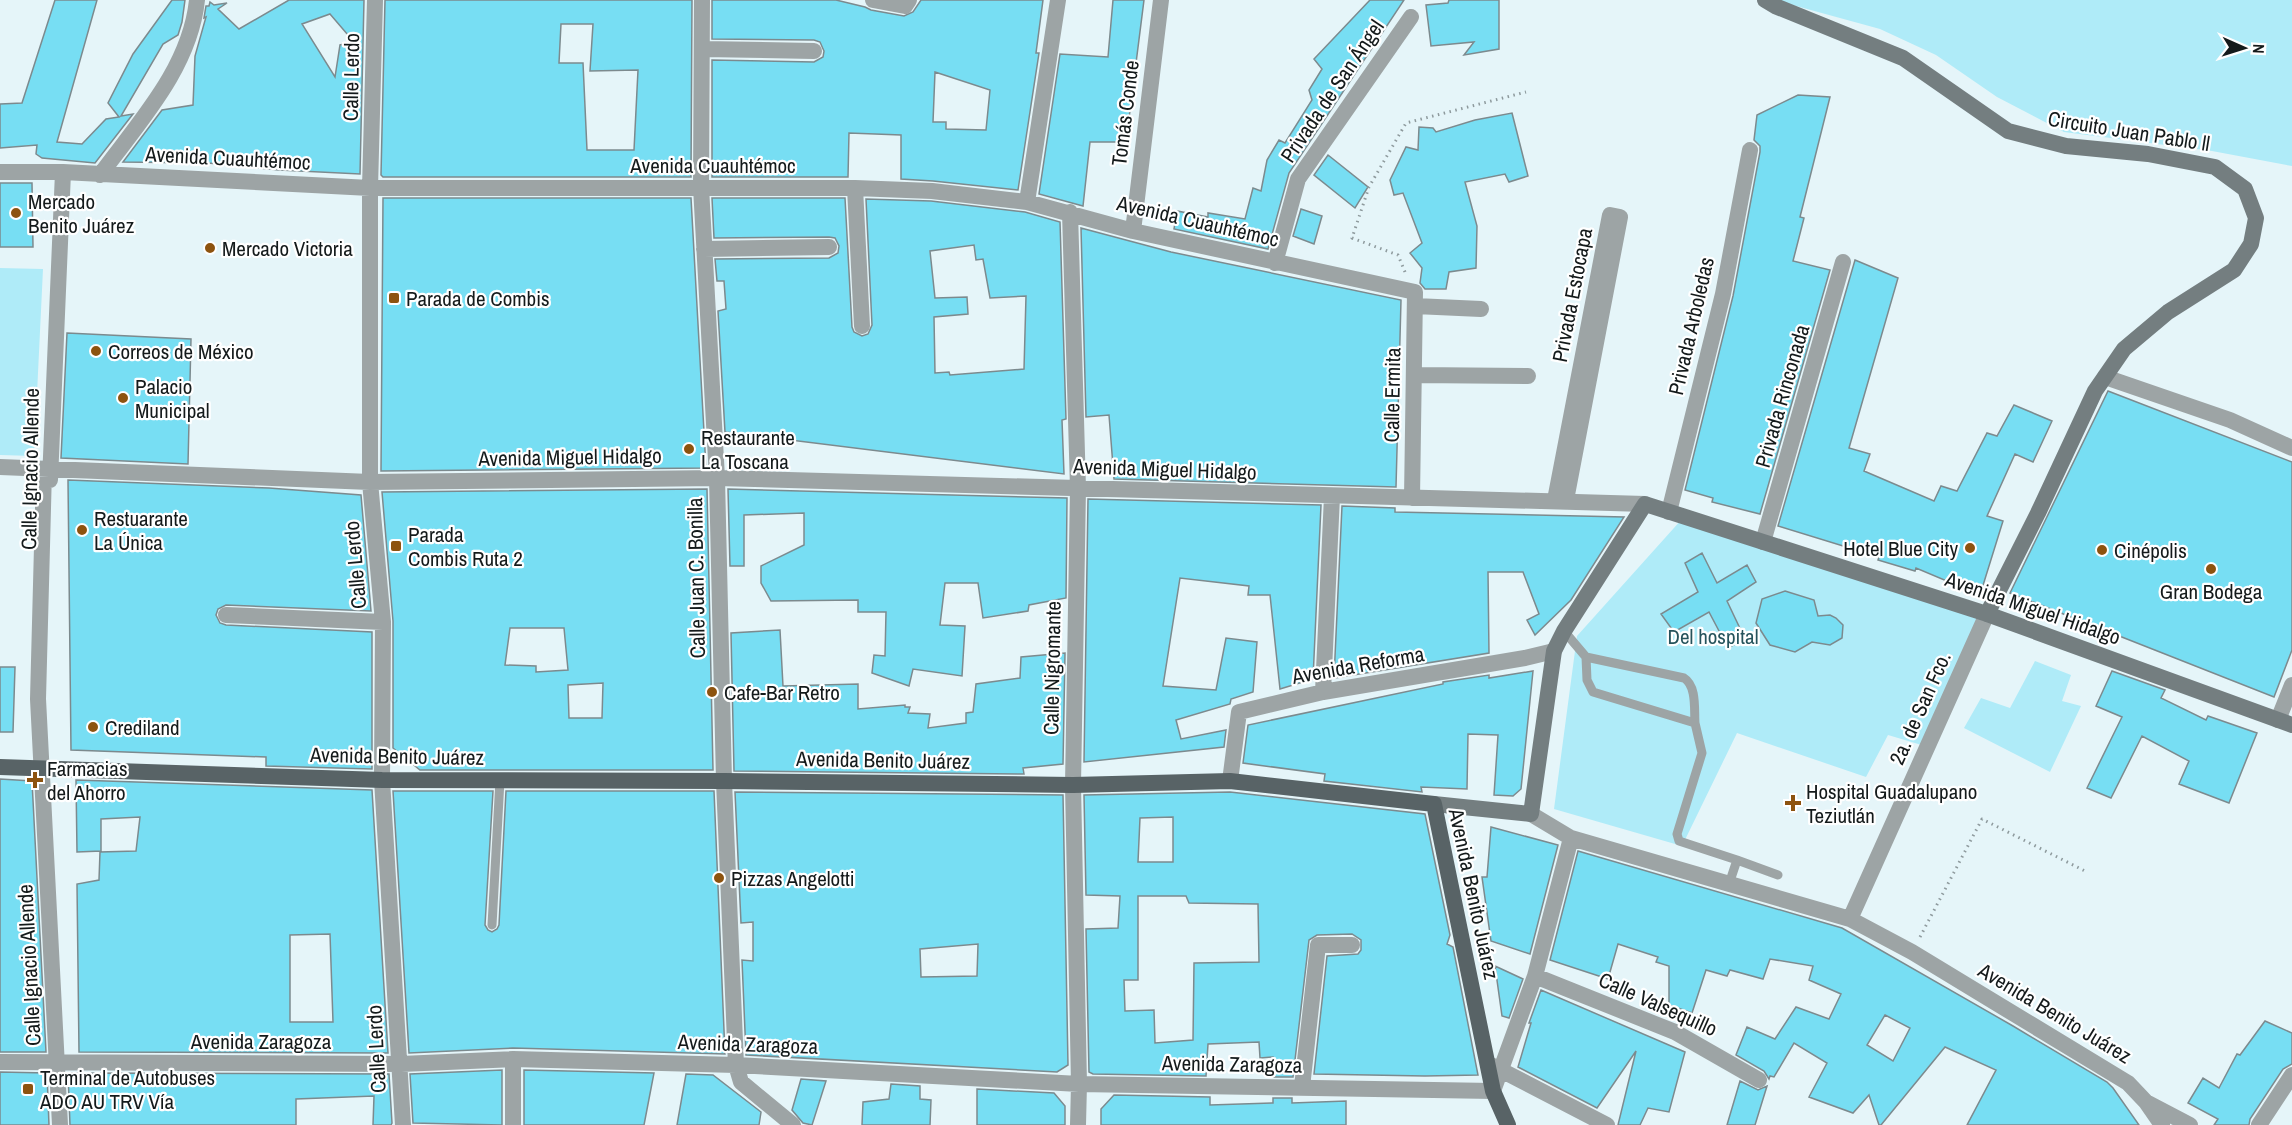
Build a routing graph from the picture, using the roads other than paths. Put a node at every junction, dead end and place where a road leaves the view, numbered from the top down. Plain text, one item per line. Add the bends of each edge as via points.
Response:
1 (197, 0) edge
2 (375, 0) edge
3 (702, 0) edge
4 (873, 0) edge
5 (1058, 0) edge
6 (1161, 0) edge
7 (1765, 0) edge
8 (907, 3) edge
9 (1411, 16) dead end
10 (703, 49) junction
11 (814, 51) dead end
12 (1750, 150) dead end
13 (0, 172) edge
14 (63, 172) junction
15 (100, 175) junction
16 (701, 187) junction
17 (370, 188) junction
18 (855, 188) junction
19 (1027, 202) junction
20 (1070, 212) junction
21 (1133, 231) junction
22 (829, 248) dead end
23 (704, 249) junction
24 (1843, 262) dead end
25 (1275, 263) junction
26 (1415, 299) junction
27 (1481, 309) dead end
28 (862, 326) dead end
29 (1415, 375) junction
30 (1528, 376) dead end
31 (2105, 377) junction
32 (2292, 448) edge
33 (0, 467) edge
34 (47, 470) junction
35 (717, 478) junction
36 (370, 482) junction
37 (1077, 488) junction
38 (1332, 496) junction
39 (1412, 498) junction
40 (1561, 500) junction
41 (1645, 504) junction
42 (1670, 512) junction
43 (1763, 542) junction
44 (1988, 614) junction
45 (226, 615) dead end
46 (383, 622) junction
47 (1564, 630) junction
48 (1554, 651) junction
49 (1586, 657) junction
50 (2292, 685) edge
51 (1323, 692) junction
52 (1695, 723) junction
53 (2285, 723) edge
54 (0, 767) edge
55 (45, 767) junction
56 (382, 780) junction
57 (500, 780) junction
58 (724, 781) junction
59 (1230, 781) junction
60 (1073, 785) junction
61 (1434, 804) junction
62 (1531, 814) junction
63 (1571, 838) junction
64 (1737, 860) junction
65 (1778, 874) dead end
66 (1729, 884) junction
67 (1850, 919) junction
68 (492, 925) dead end
69 (1352, 945) dead end
70 (1535, 975) junction
71 (513, 1059) junction
72 (0, 1062) edge
73 (56, 1062) junction
74 (401, 1064) junction
75 (736, 1065) junction
76 (1494, 1066) junction
77 (2292, 1075) edge
78 (1759, 1080) dead end
79 (1079, 1084) junction
80 (1302, 1087) junction
81 (1493, 1091) junction
82 (2146, 1102) junction
83 (777, 1119) edge
84 (60, 1125) edge
85 (403, 1125) edge
86 (513, 1125) edge
87 (793, 1125) edge
88 (1078, 1125) edge
89 (1508, 1125) edge
90 (1607, 1125) edge
91 (2162, 1125) edge
92 (2190, 1125) edge
93 (2259, 1125) edge

1 - 15 street via 195,19 171,79
2 - 17 street, Calle Lerdo
3 - 10 street, Calle Juan C. Bonilla
4 - 8 street
5 - 19 street
6 - 21 street, Tomás Conde
7 - 31 main road, Circuito Juan Pablo ll via 1903,58 2008,132 2066,146 2148,154 2215,167 2245,189 2256,219 2251,244 2234,270 2168,312 2124,350
9 - 25 street, Privada de San Ángel via 1298,179
10 - 11 street
10 - 16 street, Calle Juan C. Bonilla
12 - 42 street, Privada Arboledas via 1723,294
13 - 14 street, Avenida Cuauhtémoc
14 - 15 street, Avenida Cuauhtémoc
14 - 34 street, Calle Ignacio Allende
15 - 17 street, Avenida Cuauhtémoc
16 - 17 street, Avenida Cuauhtémoc
16 - 18 street, Avenida Cuauhtémoc
16 - 23 street, Calle Juan C. Bonilla
17 - 36 street, Calle Lerdo
18 - 19 street, Avenida Cuauhtémoc via 932,191
18 - 28 street
19 - 20 street, Avenida Cuauhtémoc
20 - 21 street, Avenida Cuauhtémoc
20 - 37 street, Calle Nigromante
21 - 25 street, Avenida Cuauhtémoc
22 - 23 street
23 - 35 street, Calle Juan C. Bonilla
24 - 43 street, Privada Rinconada
25 - 26 street, Avenida Cuauhtémoc
26 - 27 street, Avenida Cuauhtémoc
26 - 29 street, Calle Ermita
29 - 30 street
29 - 39 street, Calle Ermita
31 - 32 street via 2230,420
31 - 44 main road, Circuito Juan Pablo ll
33 - 34 street, Avenida Miguel Hidalgo
34 - 36 street, Avenida Miguel Hidalgo
34 - 55 street, Calle Ignacio Allende via 38,699
35 - 36 street, Avenida Miguel Hidalgo
35 - 37 street, Avenida Miguel Hidalgo
35 - 58 street, Calle Juan C. Bonilla
36 - 46 street, Calle Lerdo
37 - 38 street, Avenida Miguel Hidalgo
37 - 60 street, Calle Nigromante
38 - 39 street, Avenida Miguel Hidalgo
38 - 51 street
39 - 40 street, Avenida Miguel Hidalgo
40 - 40 street, Privada Estocapa via 1620,217 1610,215
40 - 41 street, Avenida Miguel Hidalgo
41 - 42 main road, Avenida Miguel Hidalgo
41 - 47 main road
42 - 43 main road, Avenida Miguel Hidalgo
43 - 44 main road, Avenida Miguel Hidalgo
44 - 53 main road, Avenida Miguel Hidalgo
44 - 67 street, 2a. de San Fco.
45 - 46 street
46 - 56 street, Calle Lerdo
47 - 48 main road
47 - 49 lane
48 - 51 street, Avenida Reforma
48 - 62 main road
49 - 52 lane via 1587,680 1593,692
49 - 52 lane via 1689,681
50 - 53 street
51 - 59 street, Avenida Reforma via 1239,712
52 - 64 lane via 1702,753 1678,838
54 - 55 main road, Avenida Benito Juárez
55 - 56 main road, Avenida Benito Juárez
55 - 73 street, Calle Ignacio Allende
56 - 57 main road, Avenida Benito Juárez
56 - 74 street, Calle Lerdo
57 - 58 main road, Avenida Benito Juárez
57 - 68 lane
58 - 60 main road, Avenida Benito Juárez
58 - 75 street, Calle Juan C. Bonilla
59 - 60 main road, Avenida Benito Juárez
59 - 61 main road, Avenida Benito Juárez
60 - 79 street, Calle Nigromante
61 - 62 main road
61 - 76 main road, Avenida Benito Juárez
62 - 63 street, Avenida Benito Juárez
63 - 66 street, Avenida Benito Juárez
63 - 70 street
64 - 65 lane
64 - 66 lane
66 - 67 street, Avenida Benito Juárez
67 - 82 street, Avenida Benito Juárez via 1912,952 2128,1083
69 - 80 street via 1318,945
70 - 76 street
70 - 78 street, Calle Valsequillo via 1675,1032
71 - 74 street, Avenida Zaragoza
71 - 75 street, Avenida Zaragoza
71 - 86 street
72 - 73 street, Avenida Zaragoza
73 - 74 street, Avenida Zaragoza
73 - 84 street, Calle Ignacio Allende
74 - 85 street, Calle Lerdo
75 - 79 street, Avenida Zaragoza
75 - 83 street, Calle Juan C. Bonilla via 741,1082
76 - 81 main road, Avenida Benito Juárez
76 - 90 street
77 - 93 street
79 - 80 street, Avenida Zaragoza
79 - 88 street, Calle Nigromante
80 - 81 street, Avenida Zaragoza
81 - 89 main road, Avenida Benito Juárez
82 - 91 street, Avenida Benito Juárez
82 - 92 street
83 - 87 street

